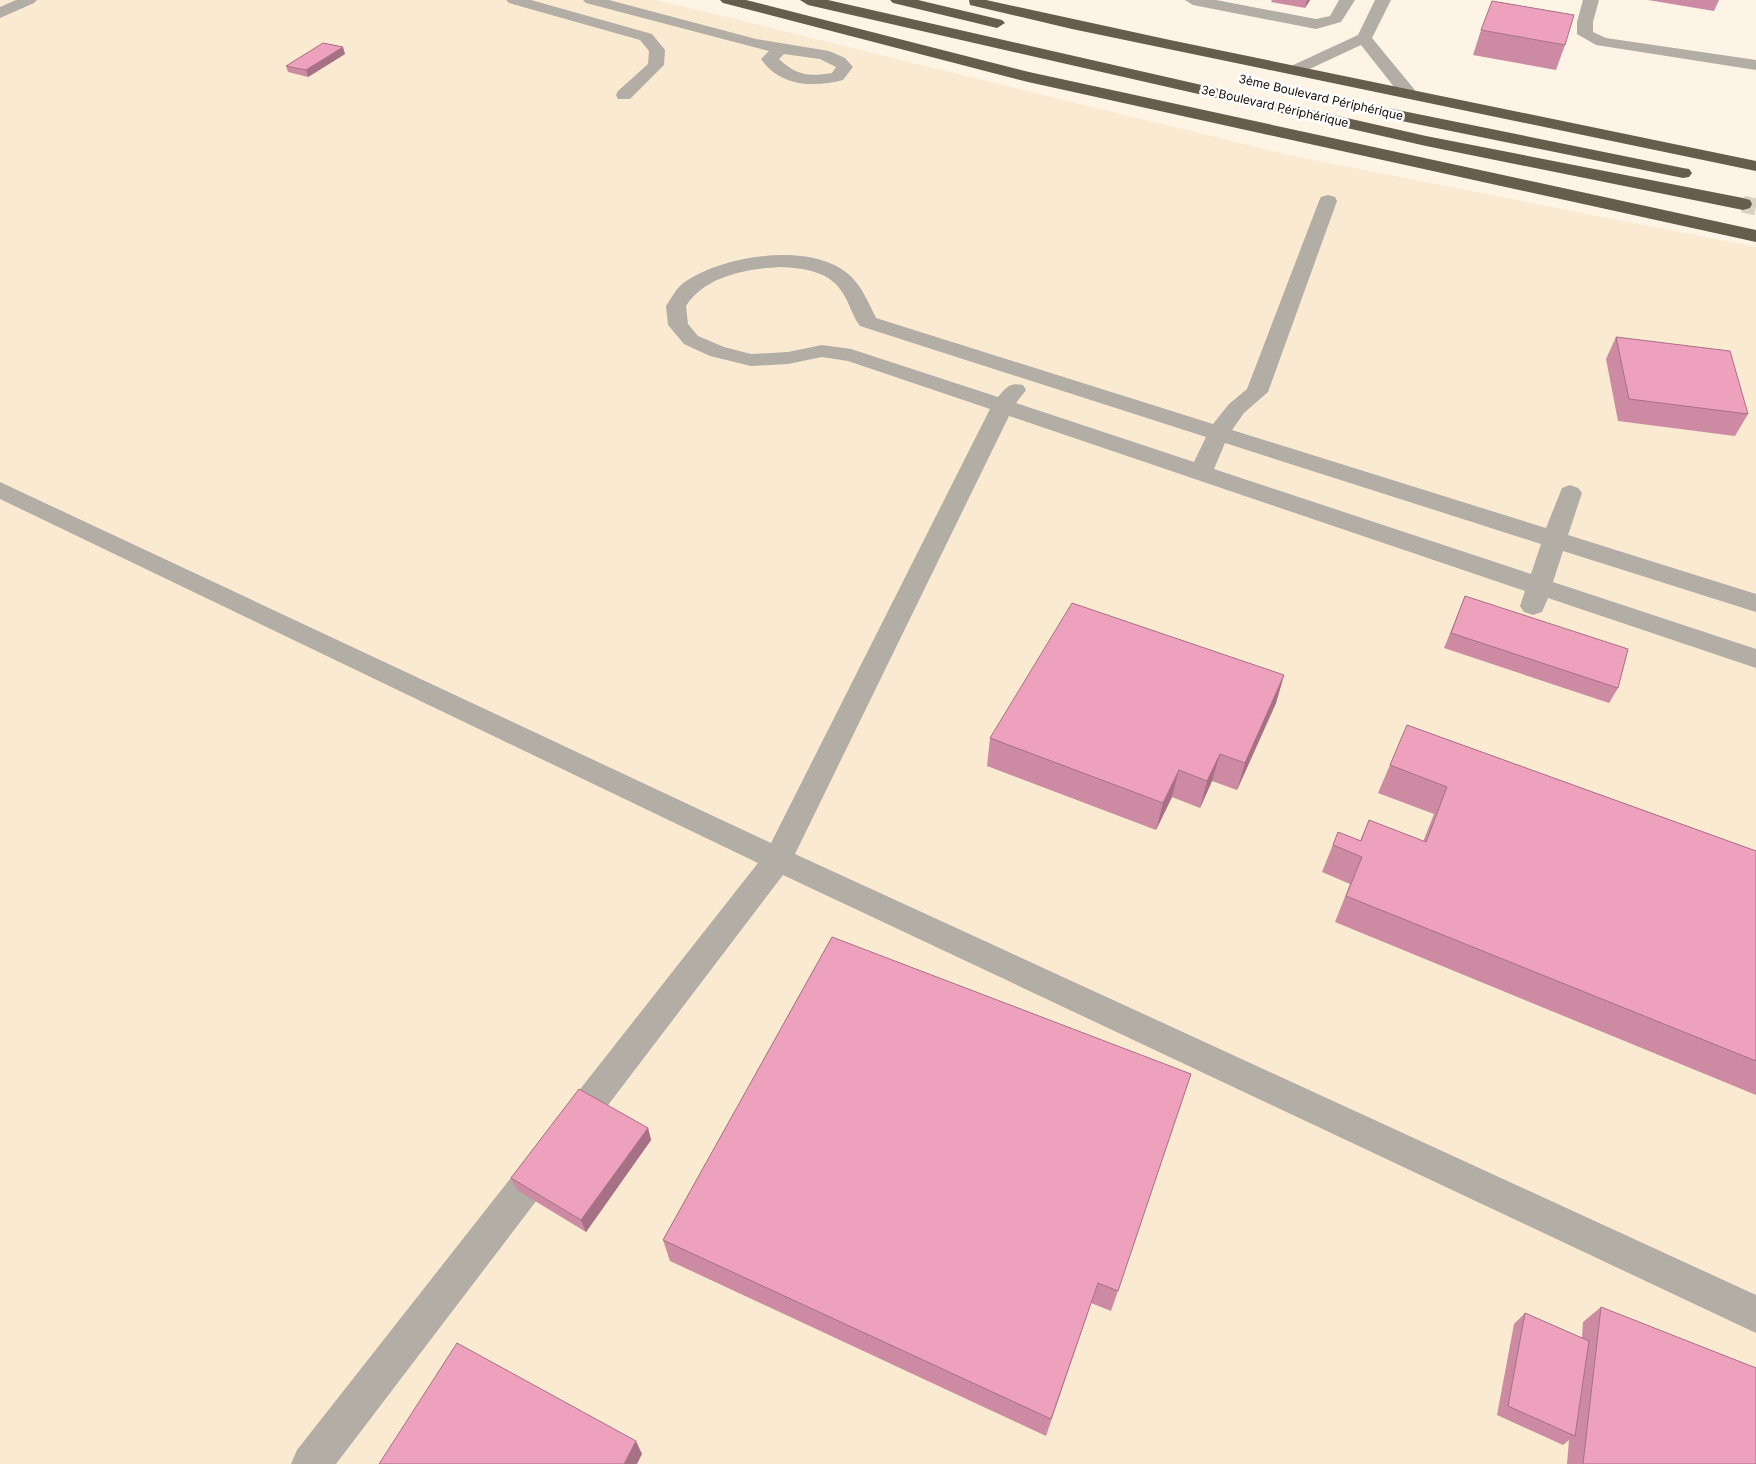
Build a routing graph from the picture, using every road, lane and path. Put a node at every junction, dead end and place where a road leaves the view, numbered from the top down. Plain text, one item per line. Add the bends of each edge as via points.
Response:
1 (29, 0) edge
2 (514, 0) edge
3 (591, 0) edge
4 (728, 0) edge
5 (808, 0) edge
6 (898, 0) edge
7 (965, 0) edge
8 (1193, 0) edge
9 (1347, 0) edge
10 (1383, 0) edge
11 (1591, 0) edge
12 (0, 13) edge
13 (1020, 29) dead end
14 (1364, 38) junction
15 (781, 49) dead end
16 (1756, 65) edge
17 (1295, 70) junction
18 (1408, 92) junction
19 (624, 95) dead end
20 (1356, 106) dead end
21 (1756, 166) edge
22 (1697, 176) dead end
23 (1328, 201) dead end
24 (1743, 204) tunnel mouth
25 (1756, 236) edge
26 (1028, 373) junction
27 (1003, 405) junction
28 (1218, 433) junction
29 (1200, 472) junction
30 (0, 490) edge
31 (1570, 493) dead end
32 (1554, 539) junction
33 (1536, 596) junction
34 (1756, 603) edge
35 (1756, 659) edge
36 (778, 859) junction
37 (1756, 1314) edge
38 (311, 1464) edge

1 - 12 street
2 - 19 street via 646,36 657,50 656,66
3 - 15 street
4 - 25 highway via 1028,77
5 - 24 highway, 3e Boulevard Périphérique via 1426,141
6 - 13 highway
7 - 17 highway
8 - 9 street via 1316,24 1336,19
10 - 14 street
11 - 16 street via 1585,34 1602,42
14 - 17 street
14 - 18 street
17 - 18 highway
18 - 21 highway
20 - 22 highway, 3ème Boulevard Périphérique
23 - 28 street via 1257,392 1240,403
26 - 27 street
26 - 27 street via 868,322 853,292 834,272 794,260 754,263 719,272 688,289 676,306 678,325 691,340 716,352 751,360 788,358 822,350 851,355
26 - 28 street
27 - 29 street
27 - 36 street
28 - 29 street
28 - 32 street
29 - 33 street
30 - 36 street
31 - 32 street
32 - 33 street
32 - 34 street
33 - 35 street
36 - 37 street
36 - 38 street

